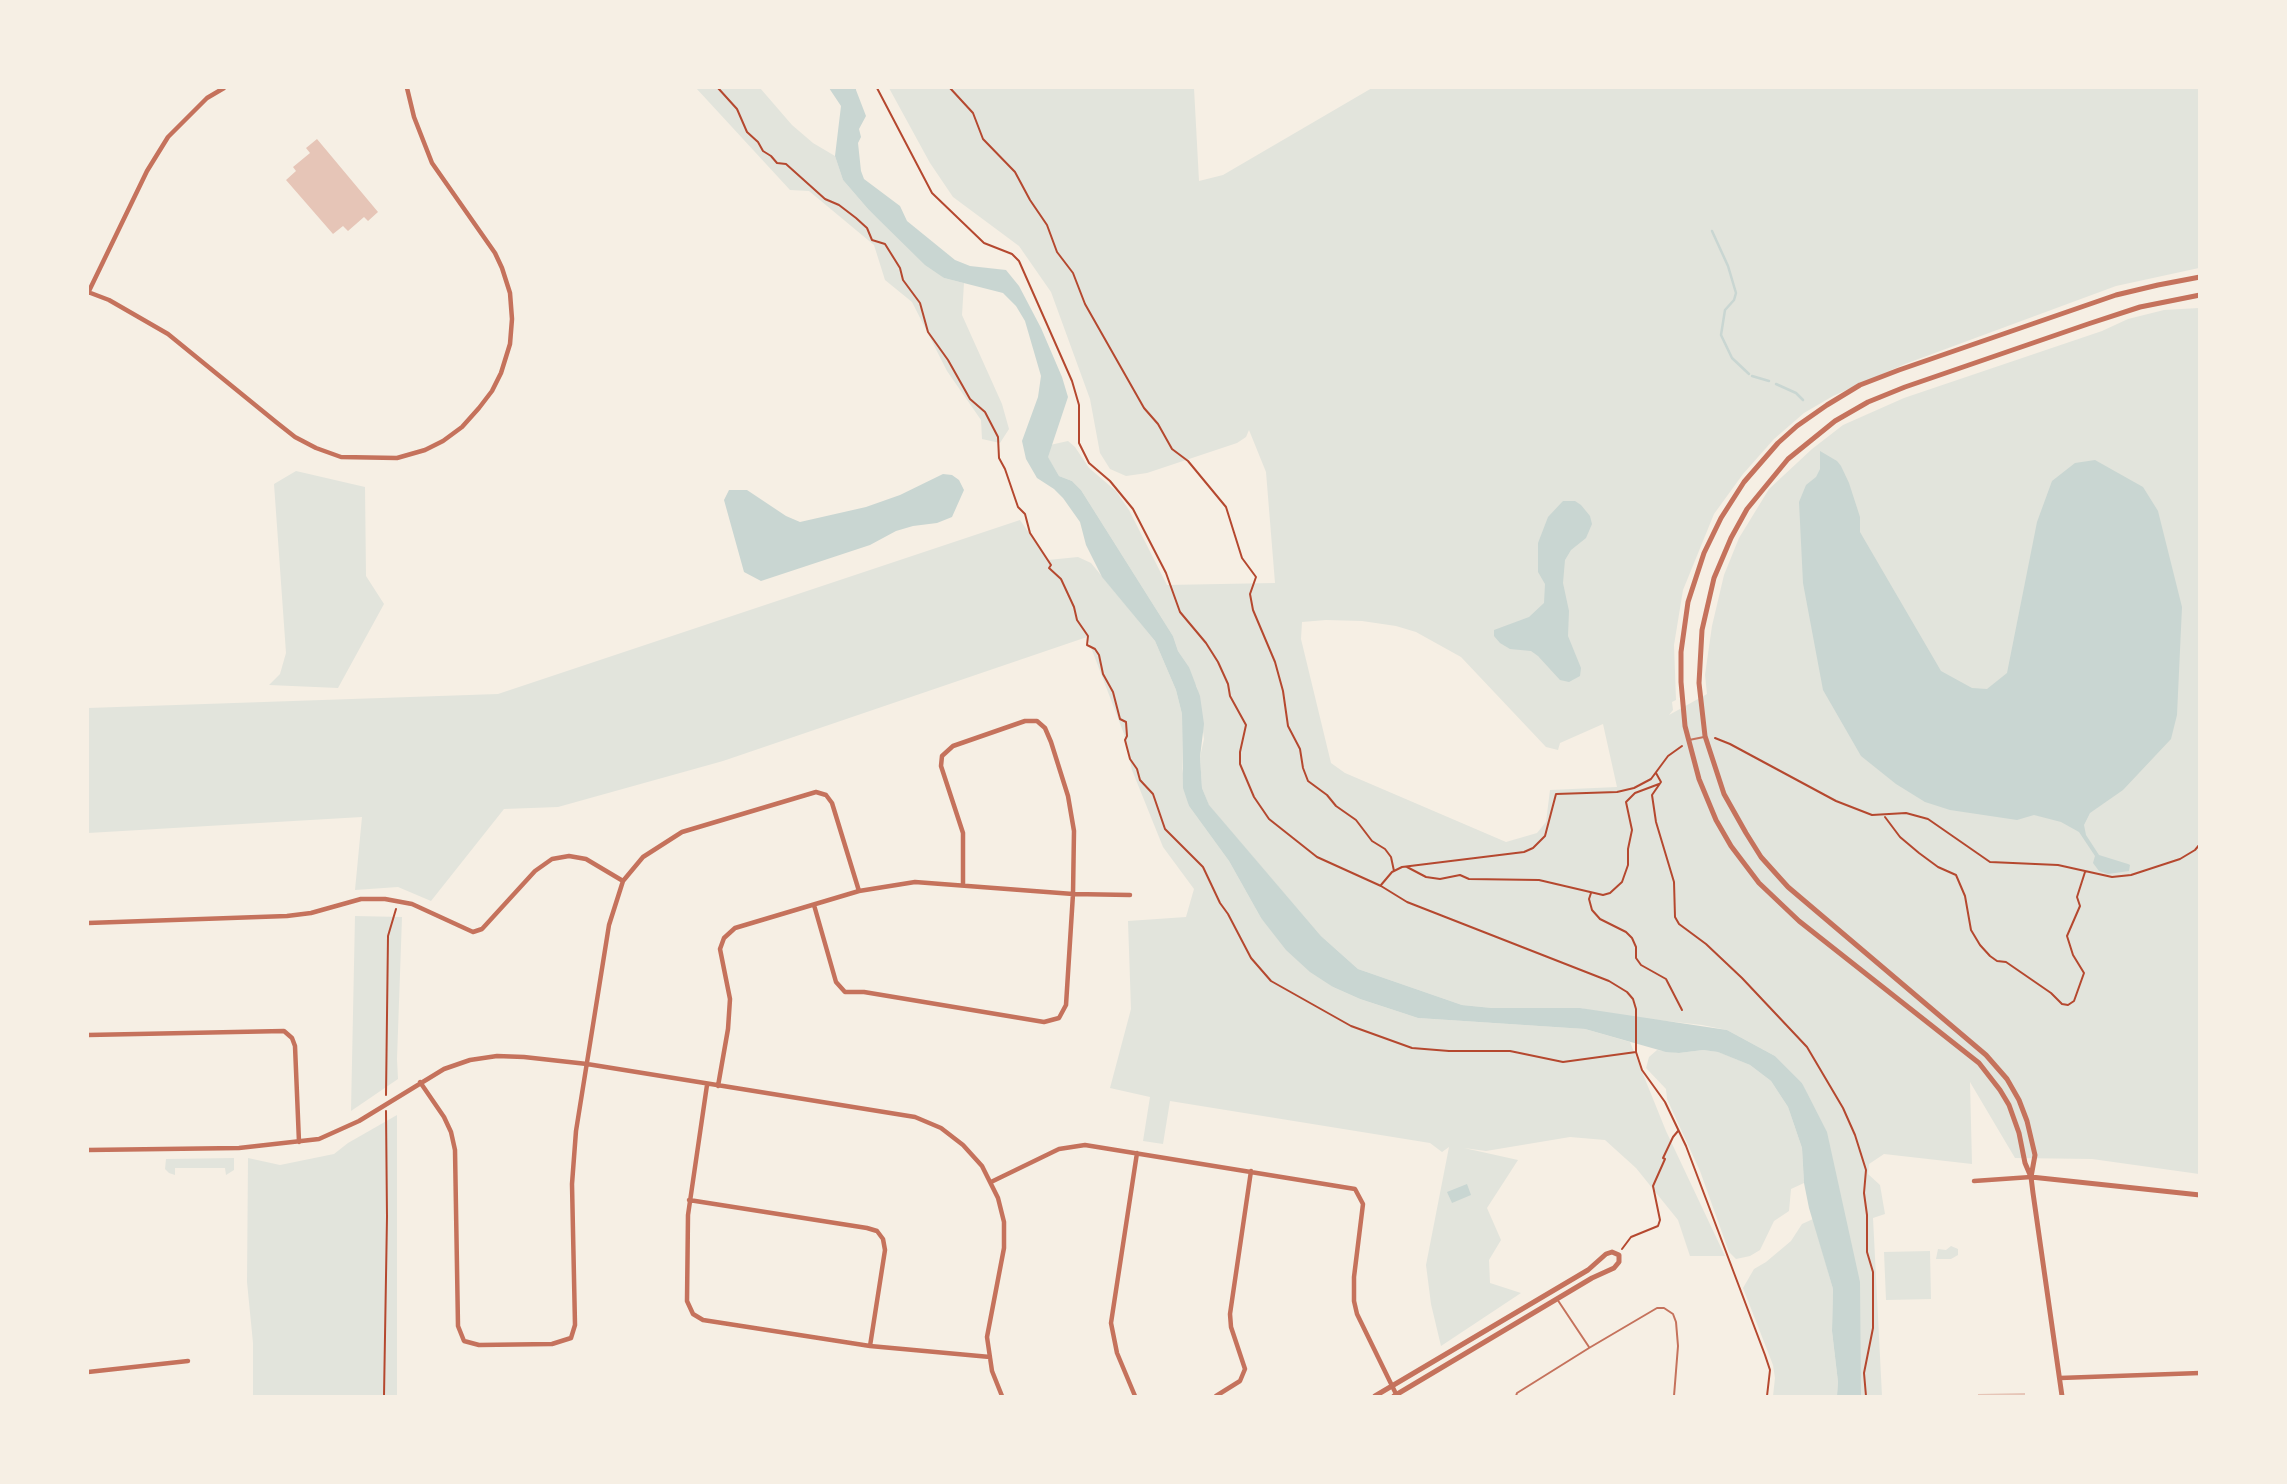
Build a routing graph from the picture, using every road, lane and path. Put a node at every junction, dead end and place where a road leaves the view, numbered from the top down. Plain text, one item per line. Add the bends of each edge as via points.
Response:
1 (224, 88) edge
2 (407, 88) edge
3 (718, 88) edge
4 (877, 88) edge
5 (950, 88) edge
6 (2200, 278) edge
7 (88, 293) edge
8 (2200, 295) edge
9 (1705, 736) junction
10 (1688, 740) junction
11 (1656, 773) junction
12 (1660, 784) junction
13 (1884, 816) junction
14 (2200, 844) edge
15 (1406, 867) junction
16 (1394, 871) junction
17 (2086, 872) junction
18 (623, 881) junction
19 (963, 884) junction
20 (1381, 886) junction
21 (859, 891) junction
22 (1591, 892) junction
23 (1073, 894) junction
24 (1130, 895) dead end
25 (398, 900) junction
26 (814, 905) junction
27 (88, 923) edge
28 (1682, 1010) dead end
29 (88, 1035) edge
30 (1636, 1052) junction
31 (587, 1064) junction
32 (420, 1082) junction
33 (707, 1085) junction
34 (718, 1086) junction
35 (386, 1094) dead end
36 (386, 1111) dead end
37 (1679, 1131) junction
38 (299, 1142) junction
39 (88, 1150) edge
40 (1137, 1153) junction
41 (1251, 1171) junction
42 (2031, 1177) junction
43 (1974, 1181) dead end
44 (991, 1182) junction
45 (2200, 1195) edge
46 (689, 1200) junction
47 (1619, 1255) junction
48 (1557, 1298) junction
49 (870, 1346) junction
50 (1589, 1348) junction
51 (990, 1357) junction
52 (188, 1361) dead end
53 (88, 1372) edge
54 (2200, 1373) edge
55 (2060, 1378) junction
56 (1393, 1386) junction
57 (384, 1396) edge
58 (1002, 1396) edge
59 (1135, 1396) edge
60 (1216, 1396) edge
61 (1375, 1396) edge
62 (1396, 1396) edge
63 (1516, 1396) edge
64 (1674, 1396) edge
65 (1767, 1396) edge
66 (1866, 1396) edge
67 (2062, 1396) edge

1 - 7 street via 167,137
2 - 7 street via 432,163 495,253 510,293 510,344 501,373 479,408 443,441 397,458 341,457 316,448 276,423 168,334
3 - 30 path via 763,151 856,218 872,240 885,244 901,268 903,280 920,303 928,332 998,437 999,458 1010,489 1049,568 1061,579 1088,636 1087,645 1100,655 1103,674 1126,722 1130,759 1153,794 1165,829 1203,867 1251,958 1271,981 1351,1026 1412,1048 1510,1051 1563,1062
4 - 20 path via 932,193 985,243 1019,261 1072,381 1079,405 1079,443 1089,463 1133,509 1180,612 1223,671 1246,725 1240,764 1254,797 1269,819 1317,858
5 - 16 path via 973,113 983,139 1015,172 1144,408 1172,449 1188,461 1226,507 1242,558 1256,577 1250,594 1253,610 1275,662 1288,726 1308,781 1385,849
6 - 10 street via 2116,295 1860,385 1778,443 1744,482 1700,563 1681,652
8 - 9 street via 2122,313 1905,387 1868,402 1807,441 1747,509 1714,578 1699,658
9 - 10 lane
9 - 13 path via 1730,744 1836,801
9 - 42 street via 1729,804 1761,857 1788,887 1971,1042 2007,1079 2029,1129 2035,1155
10 - 11 path
10 - 42 street via 1707,800 1746,867 1799,921 1979,1063 2009,1105
11 - 12 path
11 - 15 path via 1647,783 1621,791 1556,794 1545,836 1524,852
12 - 22 path via 1635,793 1626,802 1632,830 1622,882 1610,893
12 - 66 path via 1652,795 1659,839 1674,882 1675,917 1742,978 1807,1047 1855,1135 1866,1170 1867,1252 1873,1272
13 - 17 path via 1918,814 1990,862 2057,865
13 - 17 path via 1900,837 1956,875 1971,930 1990,956 2068,1005 2074,1001 2084,973 2067,936 2080,906 2077,897
14 - 17 path via 2180,859 2131,875
15 - 16 path
15 - 22 path via 1440,879 1460,875 1539,880
16 - 20 path
18 - 21 street via 655,847 682,832 816,792 832,803
18 - 25 street via 586,859 552,859 535,871 482,929 473,932
18 - 31 street via 609,925
19 - 21 street via 915,882
19 - 23 street
19 - 23 street via 963,833 941,766 942,756 953,746 1029,720 1045,728 1068,796 1075,848
20 - 30 path via 1407,902 1627,992 1636,1009
21 - 26 street
22 - 28 path via 1592,910 1632,938 1636,958 1666,979
23 - 24 street
23 - 26 street via 1066,1004 1059,1018 1049,1022 845,992 836,982
25 - 27 street via 361,899 286,916
25 - 35 path via 388,936
26 - 34 street via 739,927 724,938 720,953 730,1009
29 - 38 street via 286,1032 295,1046
30 - 37 path
31 - 32 street via 488,1057 452,1065
31 - 32 street via 572,1184 575,1325 571,1338 552,1344 464,1341 458,1326 452,1132
31 - 33 street
32 - 38 street via 346,1128
33 - 34 street
33 - 46 street
34 - 44 street via 924,1120 963,1145
36 - 57 path
37 - 47 path via 1653,1186 1658,1226 1631,1237
37 - 65 path via 1770,1370
38 - 39 street via 239,1149
40 - 41 street
40 - 44 street via 1093,1145 1068,1147
40 - 59 street via 1111,1323 1117,1353
41 - 56 street via 1350,1187 1360,1195 1363,1210 1354,1301
41 - 60 street via 1230,1314 1245,1369 1240,1381
42 - 43 street
42 - 45 street
42 - 55 street
44 - 51 street via 1002,1214 1004,1239 987,1337
46 - 49 street via 687,1301 694,1315
46 - 49 street via 877,1231 885,1250
47 - 48 street via 1616,1266
47 - 56 street via 1606,1254 1588,1270
48 - 50 lane
48 - 62 street
49 - 51 street
50 - 63 lane
50 - 64 lane via 1657,1308 1669,1311 1676,1322 1678,1346
51 - 58 street
52 - 53 street
54 - 55 street
55 - 67 street
56 - 61 street
56 - 62 street

